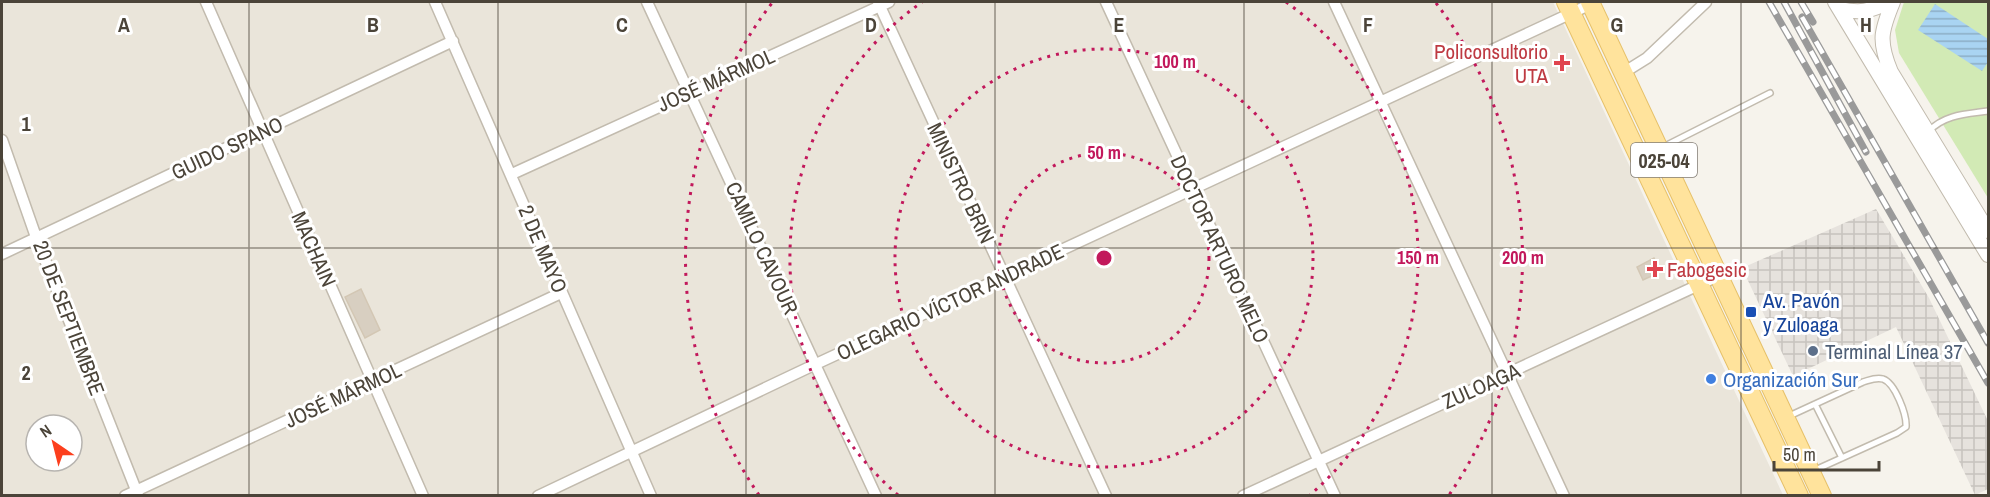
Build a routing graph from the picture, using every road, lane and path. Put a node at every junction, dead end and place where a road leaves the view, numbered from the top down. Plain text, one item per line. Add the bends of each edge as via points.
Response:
1 (206, 2) edge
2 (435, 2) edge
3 (647, 2) edge
4 (1106, 2) edge
5 (1334, 2) edge
6 (1706, 2) edge
7 (1887, 2) edge
8 (1893, 2) edge
9 (882, 3) edge
10 (1591, 3) edge
11 (1837, 5) edge
12 (1568, 7) edge
13 (453, 41) junction
14 (1623, 73) junction
15 (689, 92) junction
16 (1770, 93) dead end
17 (1381, 103) junction
18 (1989, 111) edge
19 (262, 131) junction
20 (1928, 132) junction
21 (2, 140) edge
22 (1659, 149) junction
23 (512, 174) junction
24 (1192, 189) junction
25 (1989, 231) edge
26 (36, 237) junction
27 (2, 254) edge
28 (1989, 255) edge
29 (1718, 276) junction
30 (1004, 277) junction
31 (1699, 285) junction
32 (561, 293) junction
33 (816, 364) junction
34 (1507, 374) junction
35 (372, 381) junction
36 (1815, 404) junction
37 (1785, 418) junction
38 (632, 451) junction
39 (1842, 458) junction
40 (1318, 459) junction
41 (1811, 471) junction
42 (137, 493) edge
43 (125, 495) edge
44 (423, 495) edge
45 (538, 495) edge
46 (651, 495) edge
47 (876, 495) edge
48 (1106, 495) edge
49 (1242, 495) edge
50 (1335, 495) edge
51 (1564, 495) edge
52 (1798, 495) edge
53 (1822, 495) edge

1 - 19 street, MACHAIN
2 - 13 street, 2 DE MAYO
3 - 15 street, CAMILO CAVOUR
4 - 24 street, DOCTOR ARTURO MELO
5 - 17 street
6 - 14 street via 1647,58
7 - 11 street via 1872,10 1856,12
8 - 20 street via 1883,26 1884,54
9 - 15 street, JOSÉ MÁRMOL
9 - 30 street, MINISTRO BRIN
10 - 12 street, OLEGARIO VÍCTOR ANDRADE
10 - 14 main road, 025-04
11 - 28 street
12 - 17 street, OLEGARIO VÍCTOR ANDRADE
12 - 31 main road, 025-04
13 - 19 street, GUIDO SPANO
13 - 23 street, 2 DE MAYO
14 - 22 main road, 025-04
15 - 23 street, JOSÉ MÁRMOL
15 - 33 street, CAMILO CAVOUR
16 - 22 lane
17 - 24 street, OLEGARIO VÍCTOR ANDRADE
17 - 34 street
18 - 20 lane via 1956,115
19 - 26 street, GUIDO SPANO
19 - 35 street, MACHAIN
20 - 25 street
21 - 26 street, 20 DE SEPTIEMBRE
22 - 29 main road, 025-04
23 - 32 street, 2 DE MAYO
24 - 30 street, OLEGARIO VÍCTOR ANDRADE
24 - 40 street, DOCTOR ARTURO MELO
26 - 27 street, GUIDO SPANO
26 - 42 street, 20 DE SEPTIEMBRE
29 - 31 street, ZULOAGA
29 - 37 main road, 025-04
30 - 33 street, OLEGARIO VÍCTOR ANDRADE
30 - 48 street, MINISTRO BRIN
31 - 34 street, ZULOAGA
31 - 52 main road, 025-04
32 - 35 street, JOSÉ MÁRMOL
32 - 38 street, 2 DE MAYO
33 - 38 street, OLEGARIO VÍCTOR ANDRADE
33 - 47 street, CAMILO CAVOUR
34 - 40 street, ZULOAGA
34 - 51 street
35 - 42 street, JOSÉ MÁRMOL
35 - 44 street, MACHAIN
36 - 37 lane
36 - 39 lane
36 - 39 lane via 1876,378 1892,385 1907,419 1906,427
37 - 41 main road, 025-04
38 - 45 street, OLEGARIO VÍCTOR ANDRADE
38 - 46 street, 2 DE MAYO
39 - 41 lane
40 - 49 street, ZULOAGA
40 - 50 street, DOCTOR ARTURO MELO
41 - 53 main road, 025-04
42 - 43 street, JOSÉ MÁRMOL

